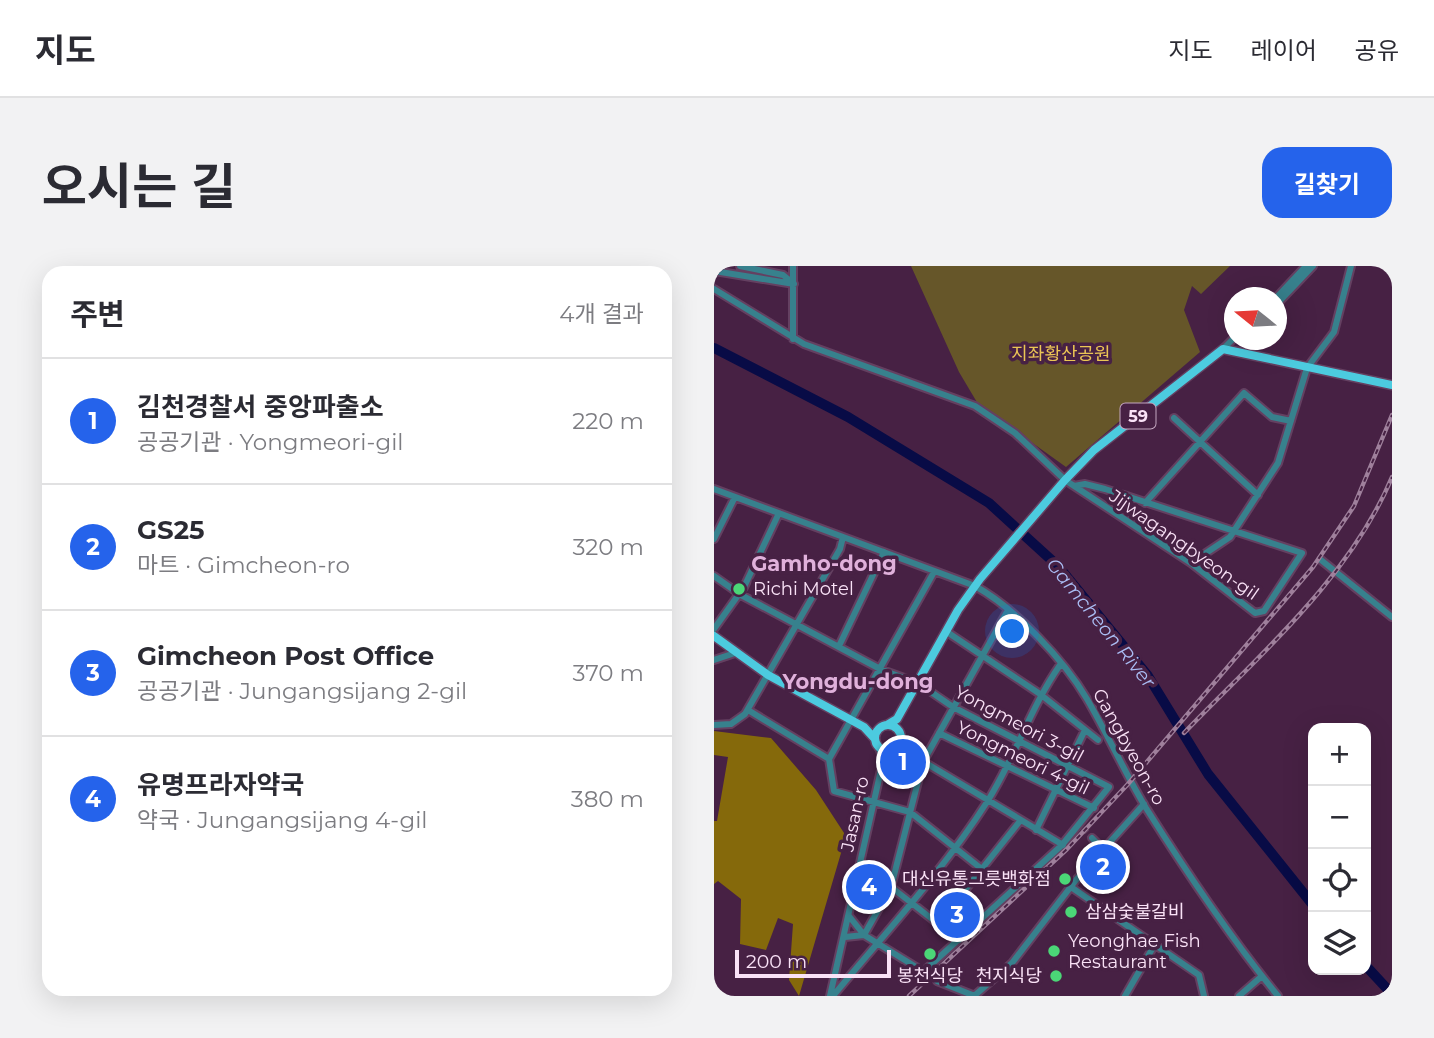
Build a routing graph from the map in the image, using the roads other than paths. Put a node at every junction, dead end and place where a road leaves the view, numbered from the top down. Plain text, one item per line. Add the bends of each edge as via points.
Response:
1 (740, 266) edge
2 (793, 266) edge
3 (1307, 266) edge
4 (1313, 266) edge
5 (1351, 266) edge
6 (714, 271) edge
7 (794, 284) junction
8 (1287, 287) edge
9 (714, 289) edge
10 (1287, 293) edge
11 (793, 340) junction
12 (1223, 349) joint
13 (1307, 368) junction
14 (1392, 385) edge
15 (1174, 418) dead end
16 (1291, 421) junction
17 (1198, 441) junction
18 (1065, 480) junction
19 (1074, 486) junction
20 (714, 489) edge
21 (1258, 495) junction
22 (735, 497) junction
23 (1145, 503) junction
24 (779, 513) junction
25 (1233, 533) junction
26 (843, 537) junction
27 (714, 539) edge
28 (884, 552) junction
29 (1321, 560) dead end
30 (1191, 563) junction
31 (934, 572) junction
32 (714, 576) edge
33 (977, 582) junction
34 (739, 594) junction
35 (1008, 610) junction
36 (1392, 617) edge
37 (798, 624) junction
38 (714, 629) edge
39 (947, 632) junction
40 (714, 636) edge
41 (839, 646) junction
42 (735, 653) junction
43 (982, 655) junction
44 (714, 660) edge
45 (1060, 665) junction
46 (881, 670) junction
47 (768, 675) junction
48 (918, 683) junction
49 (1040, 694) junction
50 (953, 707) junction
51 (748, 710) junction
52 (897, 719) junction
53 (853, 721) junction
54 (714, 724) edge
55 (864, 727) junction
56 (883, 727) junction
57 (898, 730) junction
58 (1085, 730) junction
59 (939, 733) junction
60 (1019, 740) junction
61 (1098, 740) dead end
62 (877, 743) junction
63 (897, 747) junction
64 (829, 759) junction
65 (883, 761) junction
66 (923, 762) junction
67 (1066, 764) junction
68 (1007, 765) junction
69 (1056, 789) junction
70 (987, 802) junction
71 (873, 803) junction
72 (1144, 804) junction
73 (1094, 808) junction
74 (910, 812) junction
75 (1020, 821) junction
76 (1036, 830) junction
77 (1092, 838) tunnel mouth
78 (1063, 845) junction
79 (955, 847) junction
80 (1103, 849) junction
81 (983, 870) junction
82 (858, 878) junction
83 (891, 887) junction
84 (1071, 887) junction
85 (912, 901) junction
86 (849, 916) junction
87 (939, 923) junction
88 (864, 935) junction
89 (845, 937) junction
90 (959, 940) junction
91 (878, 942) junction
92 (1155, 944) junction
93 (1262, 976) junction
94 (937, 981) dead end
95 (832, 996) edge
96 (975, 996) edge
97 (1125, 996) edge
98 (1204, 996) edge
99 (1238, 996) edge
100 (1278, 996) edge

1 - 7 street via 783,275
2 - 7 street
3 - 8 street
4 - 10 street
5 - 13 street via 1334,332
6 - 7 street
7 - 11 street
9 - 11 street, Jijwagangbyeon-gil
11 - 18 street, Jijwagangbyeon-gil via 975,406 1015,433
12 - 13 main road
12 - 18 main road, 59 via 1094,450
13 - 14 main road
13 - 16 street
15 - 17 street
16 - 17 street via 1272,416 1244,393
16 - 21 street via 1278,463
17 - 21 street
17 - 23 street
18 - 19 street, Jijwagangbyeon-gil
18 - 33 main road, 59
19 - 23 street via 1085,484
19 - 30 street, Jijwagangbyeon-gil
20 - 22 street, Gangbyeon-ro
21 - 25 street
22 - 24 street, Gangbyeon-ro
22 - 27 street
23 - 25 street
24 - 26 street, Gangbyeon-ro
24 - 34 street
25 - 30 street
25 - 30 street, Jijwagangbyeon-gil via 1302,553 1260,614
26 - 28 street, Gangbyeon-ro
26 - 37 street
28 - 31 street, Gangbyeon-ro
28 - 41 street
29 - 36 street
31 - 33 street, Gangbyeon-ro
31 - 46 street
32 - 34 street, Yongmeori 3-gil
33 - 35 street, Gangbyeon-ro
33 - 39 main road, 59
34 - 37 street, Yongmeori 3-gil
34 - 38 street
35 - 43 street
35 - 45 street, Gangbyeon-ro
37 - 41 street, Yongmeori 3-gil
37 - 47 street
39 - 43 street
39 - 48 main road, 59
40 - 42 main road
41 - 46 street, Yongmeori 3-gil
42 - 44 street
42 - 47 main road
43 - 49 street
43 - 50 street
45 - 49 street
45 - 72 street, Gangbyeon-ro via 1086,696
46 - 48 street, Yongmeori 3-gil
46 - 53 street
47 - 51 street
47 - 53 main road
48 - 50 street, Yongmeori 3-gil
48 - 52 main road, 59
49 - 58 street
49 - 60 street
50 - 59 street
50 - 60 street, Yongmeori 3-gil
51 - 54 street via 741,720
51 - 64 street
52 - 56 main road, 59
52 - 57 main road
53 - 55 main road
53 - 64 street
55 - 56 main road
55 - 62 main road
56 - 57 main road
56 - 62 main road
57 - 63 main road
58 - 61 street
58 - 67 street
59 - 66 street
59 - 68 street, Yongmeori 4-gil
60 - 67 street, Yongmeori 3-gil
60 - 68 street
62 - 63 main road
62 - 65 street
63 - 65 street
63 - 66 street
64 - 71 street via 834,791
65 - 71 street, Jasan-ro
66 - 70 street
66 - 74 street
67 - 69 street
67 - 73 street, Yongmeori 3-gil via 1110,787
68 - 69 street, Yongmeori 4-gil
68 - 70 street
69 - 73 street, Yongmeori 4-gil
69 - 76 street
70 - 75 street
70 - 79 street
71 - 74 street
71 - 82 street, Jasan-ro
72 - 80 street
72 - 93 street, Gangbyeon-ro via 1192,883
73 - 78 street
74 - 79 street
74 - 83 street
75 - 76 street
75 - 81 street
76 - 78 street
77 - 80 street
78 - 90 street
79 - 81 street
79 - 85 street
80 - 84 street
81 - 87 street
82 - 83 street
82 - 86 street, Jasan-ro
83 - 85 street
83 - 88 street
84 - 92 street
84 - 96 street via 1012,963
85 - 87 street
85 - 91 street
86 - 88 street
86 - 89 street, Jasan-ro
87 - 90 street
88 - 89 street
88 - 91 street
89 - 95 street, Jasan-ro
90 - 91 street via 926,974
91 - 95 street
92 - 97 street
92 - 98 street via 1202,978
93 - 99 street
93 - 100 street, Gangbyeon-ro
94 - 96 street

